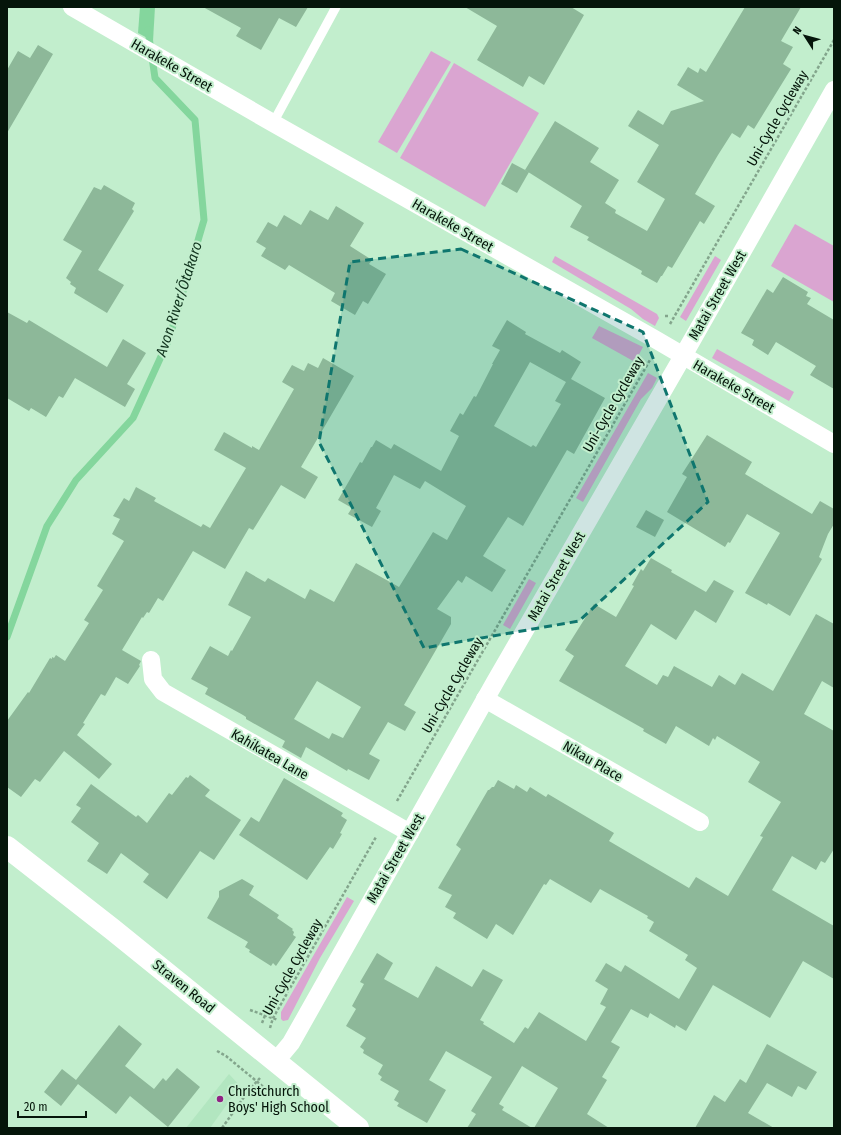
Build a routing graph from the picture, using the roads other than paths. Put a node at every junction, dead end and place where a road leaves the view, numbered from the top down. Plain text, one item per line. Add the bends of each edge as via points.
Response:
1 (72, 7) edge
2 (336, 7) edge
3 (834, 90) edge
4 (273, 123) junction
5 (683, 356) junction
6 (834, 444) edge
7 (151, 660) dead end
8 (486, 699) junction
9 (700, 822) dead end
10 (410, 833) junction
11 (7, 847) edge
12 (276, 1061) junction
13 (358, 1128) edge

1 - 4 street, Harakeke Street
2 - 4 lane
3 - 5 street, Matai Street West
4 - 5 street, Harakeke Street
5 - 6 street, Harakeke Street
5 - 8 street, Matai Street West
7 - 10 street, Kahikatea Lane via 153,679 163,692
8 - 9 street, Nikau Place
8 - 10 street, Matai Street West
10 - 12 street, Matai Street West via 291,1042
11 - 12 main road, Straven Road
12 - 13 main road, Straven Road

